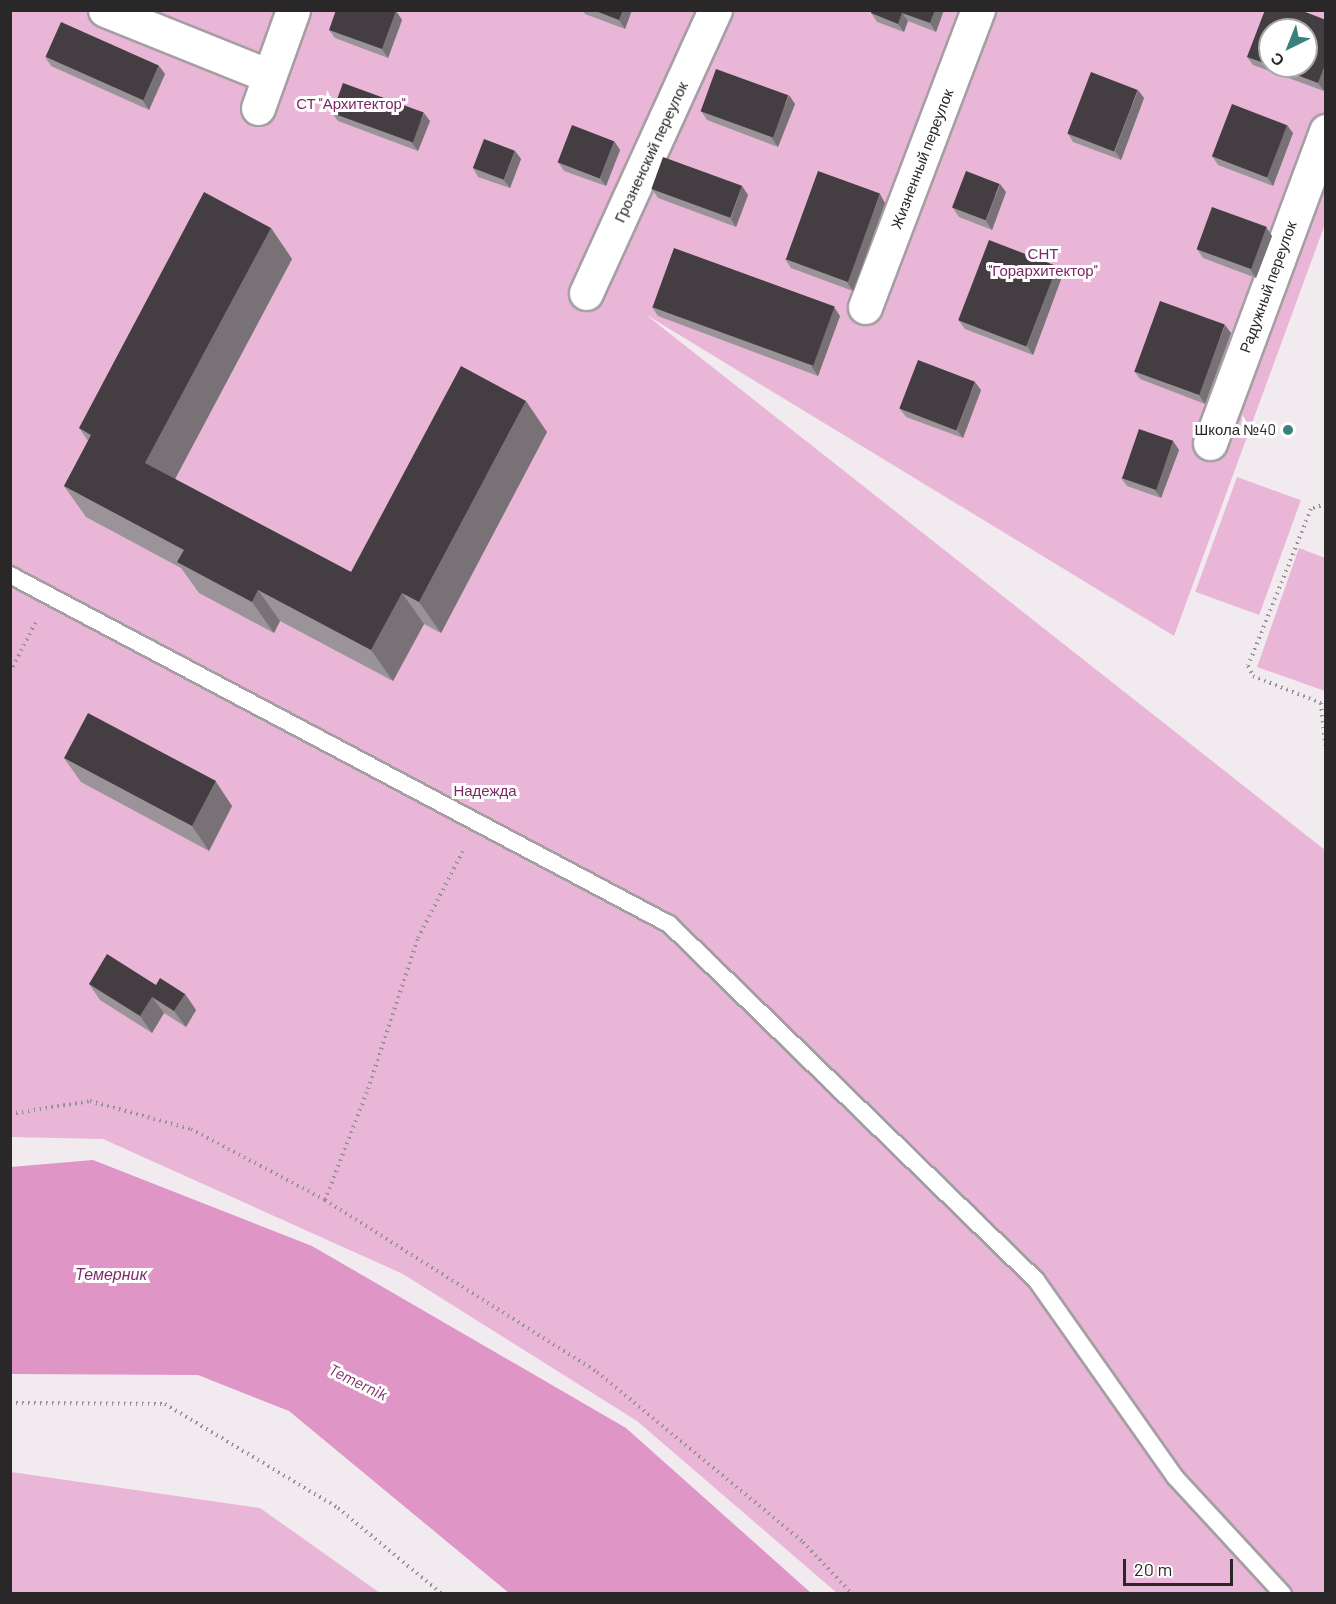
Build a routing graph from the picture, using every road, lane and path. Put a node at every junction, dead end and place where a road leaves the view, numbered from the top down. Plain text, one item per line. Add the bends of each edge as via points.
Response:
1 (105, 10) edge
2 (293, 10) edge
3 (715, 10) edge
4 (978, 10) edge
5 (269, 76) junction
6 (258, 108) dead end
7 (1326, 131) edge
8 (586, 293) dead end
9 (865, 307) dead end
10 (1210, 443) dead end
11 (1326, 504) edge
12 (10, 574) edge
13 (50, 596) junction
14 (10, 672) edge
15 (1326, 752) edge
16 (477, 822) junction
17 (10, 1114) edge
18 (325, 1200) junction
19 (10, 1403) edge
20 (442, 1593) edge
21 (852, 1593) edge
22 (1283, 1593) edge

1 - 5 street
2 - 5 street
3 - 8 street, Грозненский переулок
4 - 9 street, Жизненный переулок
5 - 6 street
7 - 10 street, Радужный переулок
11 - 15 path via 1311,509 1248,666 1253,676 1321,703
12 - 13 lane
13 - 14 path
13 - 16 lane
16 - 18 path via 417,938 368,1089
16 - 22 lane via 669,924 1036,1281 1175,1477
17 - 18 path via 90,1101 191,1129
18 - 21 path via 597,1372 803,1542
19 - 20 path via 165,1404 338,1508

